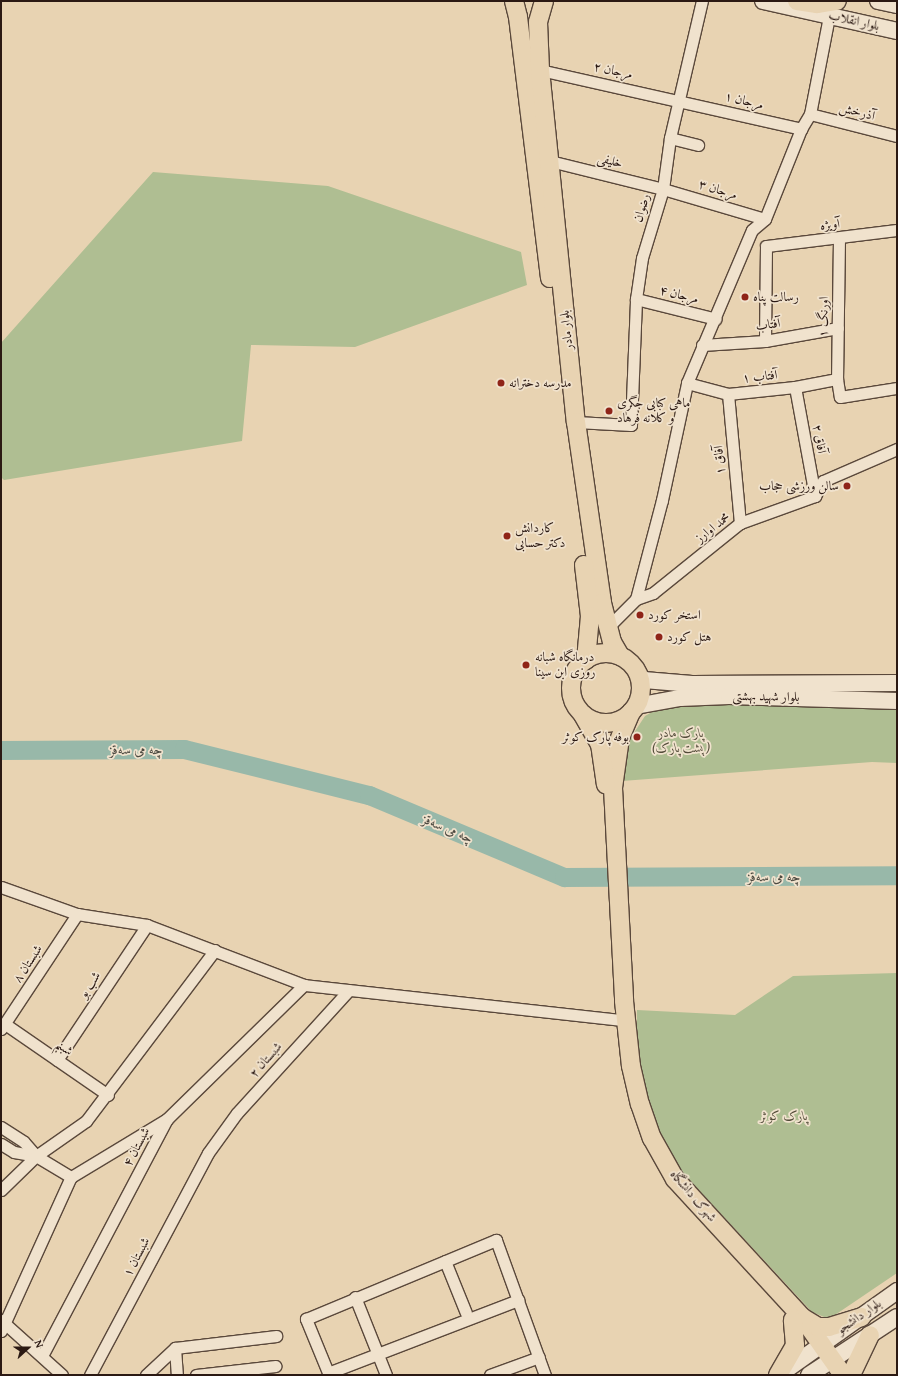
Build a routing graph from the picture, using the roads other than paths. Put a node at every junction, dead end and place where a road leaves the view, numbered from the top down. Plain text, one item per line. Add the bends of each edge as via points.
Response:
1 (514, 1) edge
2 (544, 1) edge
3 (702, 1) edge
4 (763, 1) edge
5 (797, 1) edge
6 (833, 8) edge
7 (897, 31) edge
8 (540, 70) junction
9 (680, 100) junction
10 (810, 114) junction
11 (801, 129) junction
12 (897, 136) edge
13 (670, 138) junction
14 (698, 145) dead end
15 (550, 161) junction
16 (663, 188) junction
17 (765, 219) junction
18 (897, 230) edge
19 (839, 238) junction
20 (636, 299) junction
21 (716, 319) junction
22 (838, 328) junction
23 (765, 341) junction
24 (702, 345) junction
25 (837, 379) junction
26 (687, 384) junction
27 (795, 387) junction
28 (897, 388) edge
29 (728, 394) junction
30 (576, 422) junction
31 (897, 449) edge
32 (816, 496) junction
33 (740, 523) junction
34 (636, 599) junction
35 (607, 628) junction
36 (620, 656) junction
37 (586, 660) junction
38 (639, 676) junction
39 (897, 683) edge
40 (897, 701) edge
41 (634, 709) junction
42 (583, 715) junction
43 (610, 788) junction
44 (1, 888) edge
45 (77, 914) junction
46 (147, 925) junction
47 (215, 950) junction
48 (304, 985) junction
49 (349, 990) junction
50 (620, 1001) junction
51 (619, 1020) junction
52 (3, 1027) edge
53 (57, 1060) junction
54 (108, 1095) junction
55 (167, 1119) junction
56 (1, 1127) edge
57 (1, 1144) edge
58 (208, 1152) joint
59 (36, 1156) junction
60 (71, 1177) junction
61 (1, 1190) edge
62 (445, 1261) junction
63 (897, 1291) edge
64 (355, 1297) junction
65 (518, 1300) junction
66 (466, 1313) dead end
67 (861, 1316) junction
68 (897, 1317) edge
69 (797, 1318) junction
70 (2, 1325) edge
71 (870, 1335) junction
72 (276, 1336) dead end
73 (175, 1348) junction
74 (377, 1354) junction
75 (42, 1356) junction
76 (539, 1357) junction
77 (825, 1358) edge
78 (275, 1366) dead end
79 (328, 1374) edge
80 (62, 1375) edge
81 (90, 1375) edge
82 (146, 1375) edge
83 (177, 1375) edge
84 (196, 1375) edge
85 (386, 1375) edge
86 (490, 1375) edge
87 (545, 1375) edge
88 (778, 1375) edge
89 (809, 1375) edge
90 (843, 1375) edge
91 (851, 1375) edge

1 - 37 main road, بلوار مادر via 518,17 590,616
2 - 8 main road, بلوار مادر via 538,22
3 - 9 street, رضوان
4 - 6 main road, بلوار انقلاب
5 - 6 main road, بلوار انقلاب
6 - 7 main road, بلوار انقلاب
6 - 10 street
8 - 9 street, مرجان ۲
8 - 15 main road, بلوار مادر
9 - 11 street, مرجان ۱
9 - 13 street, رضوان
10 - 11 street
10 - 12 street, آذرخش
11 - 17 street
13 - 14 street
13 - 16 street, رضوان
15 - 16 street, خلیفی
15 - 30 main road, بلوار مادر
16 - 17 street, مرجان ۳
16 - 20 street, رضوان via 642,258
17 - 21 street via 752,230
18 - 19 street, آویژه
19 - 22 street, اورنگ ۱
19 - 23 street, آویژه via 766,246
20 - 21 street, مرجان ۴
20 - 30 street, رضوان via 631,425
21 - 24 street
22 - 23 street, آفتاب
22 - 25 street, اورنگ ۱
23 - 24 street, آفتاب
24 - 26 street
25 - 27 street, آفتاب ۱
25 - 28 street, اورنگ ۱ via 840,396
26 - 29 street, آفتاب ۱
26 - 34 street via 662,500
27 - 29 street, آفتاب ۱
27 - 32 street, آفاق ۲
29 - 33 street, آفاق ۱
30 - 35 main road, بلوار مادر
31 - 32 street via 823,481
32 - 33 street, محمد اوارز
33 - 34 street, محمد اوارز via 653,594
34 - 35 street
35 - 36 main road, بلوار مادر
36 - 37 main road via 608,654
36 - 38 main road via 628,661
37 - 42 main road via 575,674 571,686 574,702
38 - 39 main road, بلوار شهید بهشتی via 644,680 692,684
38 - 41 main road via 640,695
40 - 41 main road, بلوار شهید بهشتی via 729,696 674,699
41 - 42 main road via 614,722 603,723
41 - 43 main road via 620,738
42 - 43 main road via 600,744
43 - 50 main road
44 - 45 street
45 - 46 street
45 - 52 street, شبستان ۸
46 - 47 street
46 - 53 street, شب بو
47 - 48 street
47 - 54 street
48 - 49 street
48 - 55 street, شبستان ۴
49 - 51 street
49 - 58 street, شبستان ۲ via 237,1113
50 - 51 main road
50 - 69 main road, شهرک دانشگاه via 634,1083 652,1138 665,1163
51 - 69 main road via 626,1088 634,1117 652,1158 678,1194
52 - 53 street, شبنم
53 - 54 street, شبنم
54 - 59 street via 86,1121
55 - 60 street
55 - 75 street, شبستان ۴
56 - 59 street via 24,1142
57 - 59 street via 14,1152
58 - 81 street, شبستان ۱
59 - 60 street
59 - 61 street
60 - 70 street
62 - 64 street
62 - 65 street via 496,1240
62 - 66 street
63 - 67 main road, بلوار دانشجو
64 - 74 street
64 - 79 street via 306,1319
65 - 74 street
65 - 76 street
67 - 69 main road via 829,1327 818,1327
67 - 77 main road, بلوار دانشجو
68 - 71 main road, بلوار دانشجو
69 - 77 main road
69 - 88 main road via 795,1345
70 - 75 street
71 - 77 main road, بلوار دانشجو
71 - 91 main road
72 - 73 street
73 - 82 street
73 - 83 street
74 - 79 street
74 - 85 street
75 - 80 street
76 - 86 street
76 - 87 street
77 - 88 main road
77 - 89 main road
77 - 90 main road
78 - 84 street

